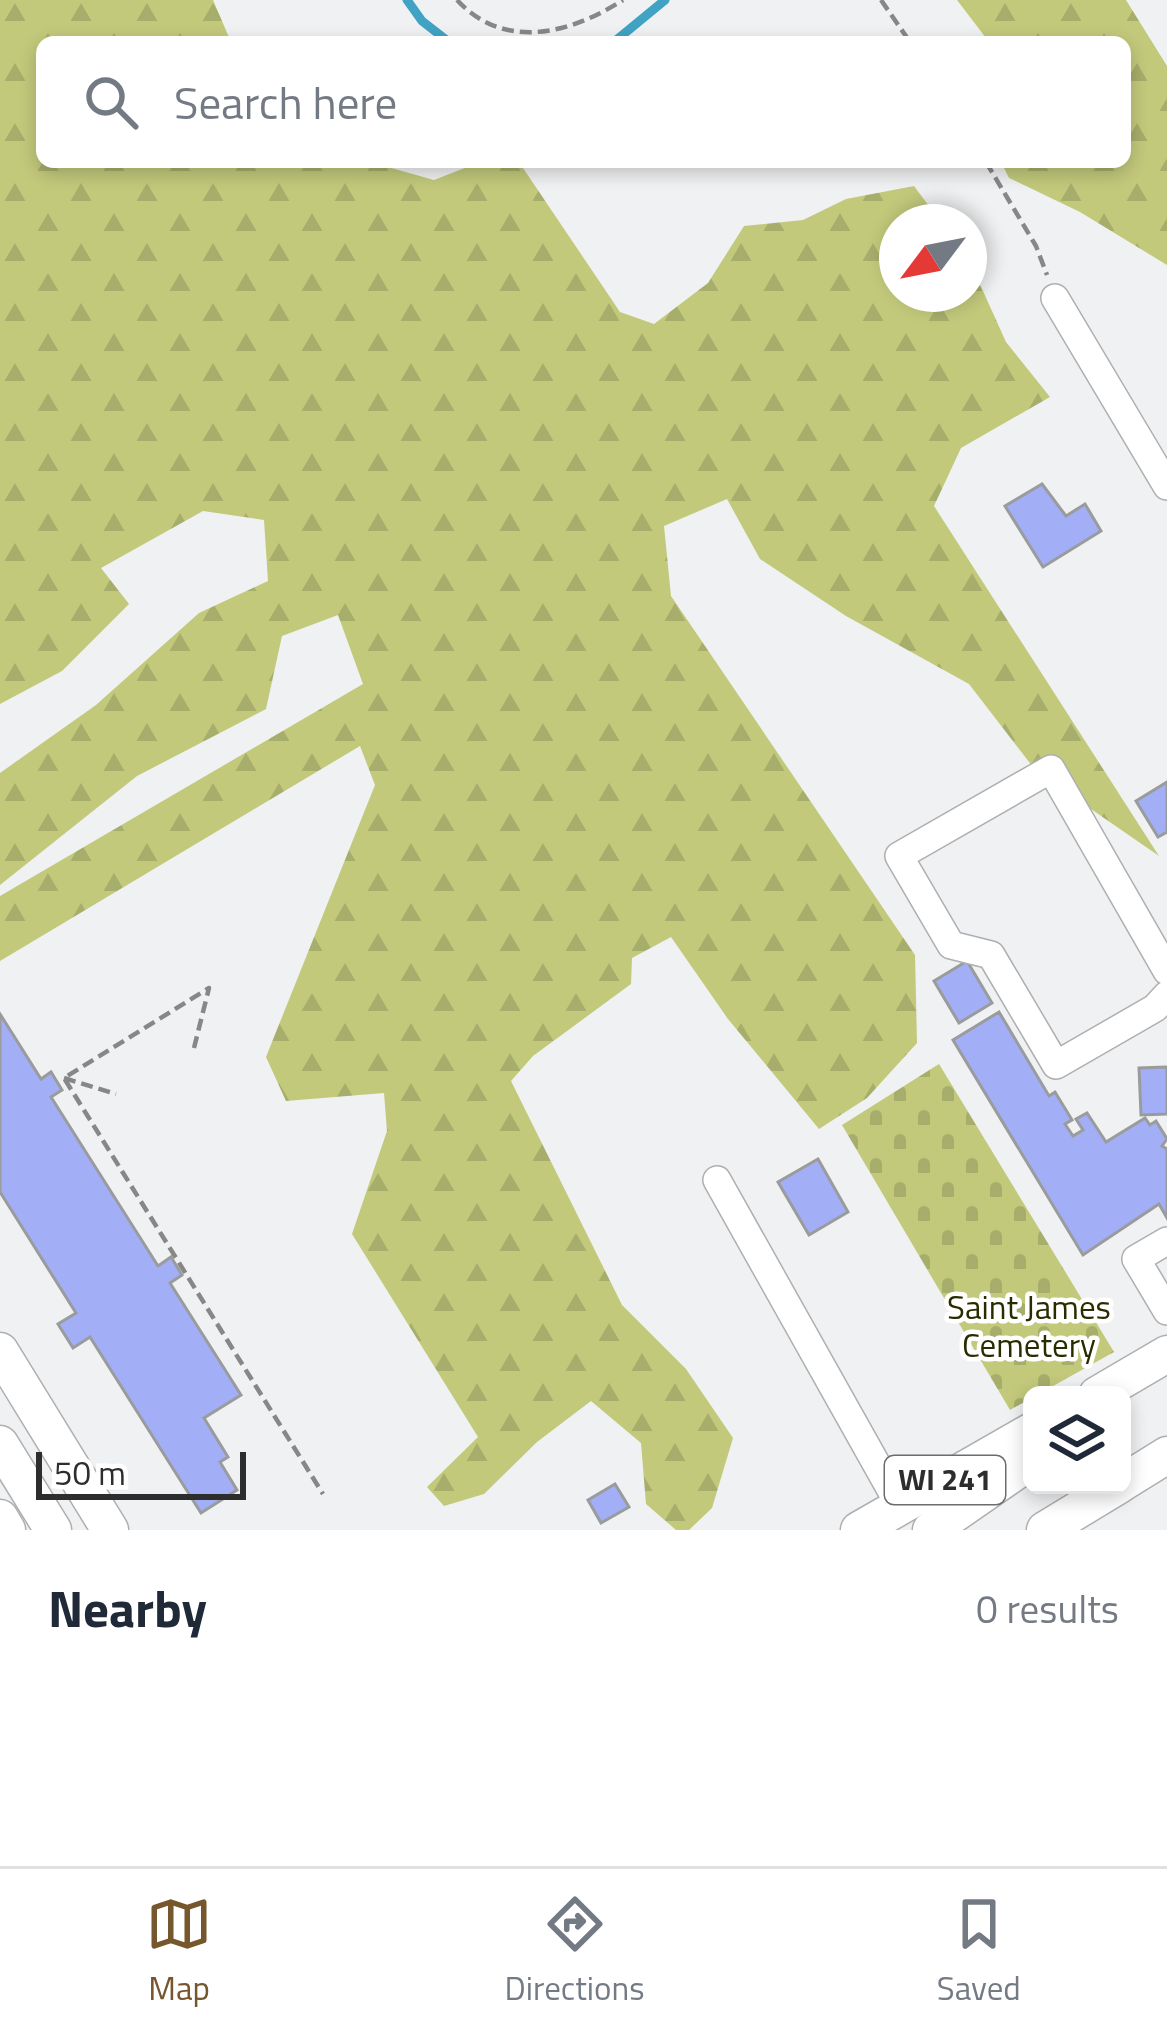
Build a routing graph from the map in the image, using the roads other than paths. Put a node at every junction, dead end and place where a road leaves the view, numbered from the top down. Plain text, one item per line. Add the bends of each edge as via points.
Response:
1 (1055, 298) road end
2 (1167, 486) edge
3 (1167, 970) edge
4 (1167, 995) edge
5 (717, 1180) dead end
6 (1167, 1240) edge
7 (1167, 1311) edge
8 (0, 1351) edge
9 (1167, 1354) edge
10 (1114, 1386) edge
11 (1023, 1436) edge
12 (0, 1444) edge
13 (1167, 1455) edge
14 (1023, 1466) edge
15 (1131, 1477) edge
16 (1104, 1494) edge
17 (901, 1506) junction
18 (0, 1518) edge
19 (7, 1530) edge
20 (53, 1530) edge
21 (110, 1530) edge
22 (840, 1530) edge
23 (859, 1530) edge
24 (931, 1530) edge
25 (1045, 1530) edge

1 - 2 street
3 - 4 street via 1051,769 899,856 951,945 991,955 1056,1065
5 - 17 street
6 - 7 street via 1136,1259
8 - 21 main road
9 - 10 main road
11 - 17 main road, WI 241
12 - 20 main road
13 - 15 main road, WI 241
14 - 24 main road
16 - 25 main road, WI 241
17 - 22 main road
17 - 23 main road, WI 241
18 - 19 main road

